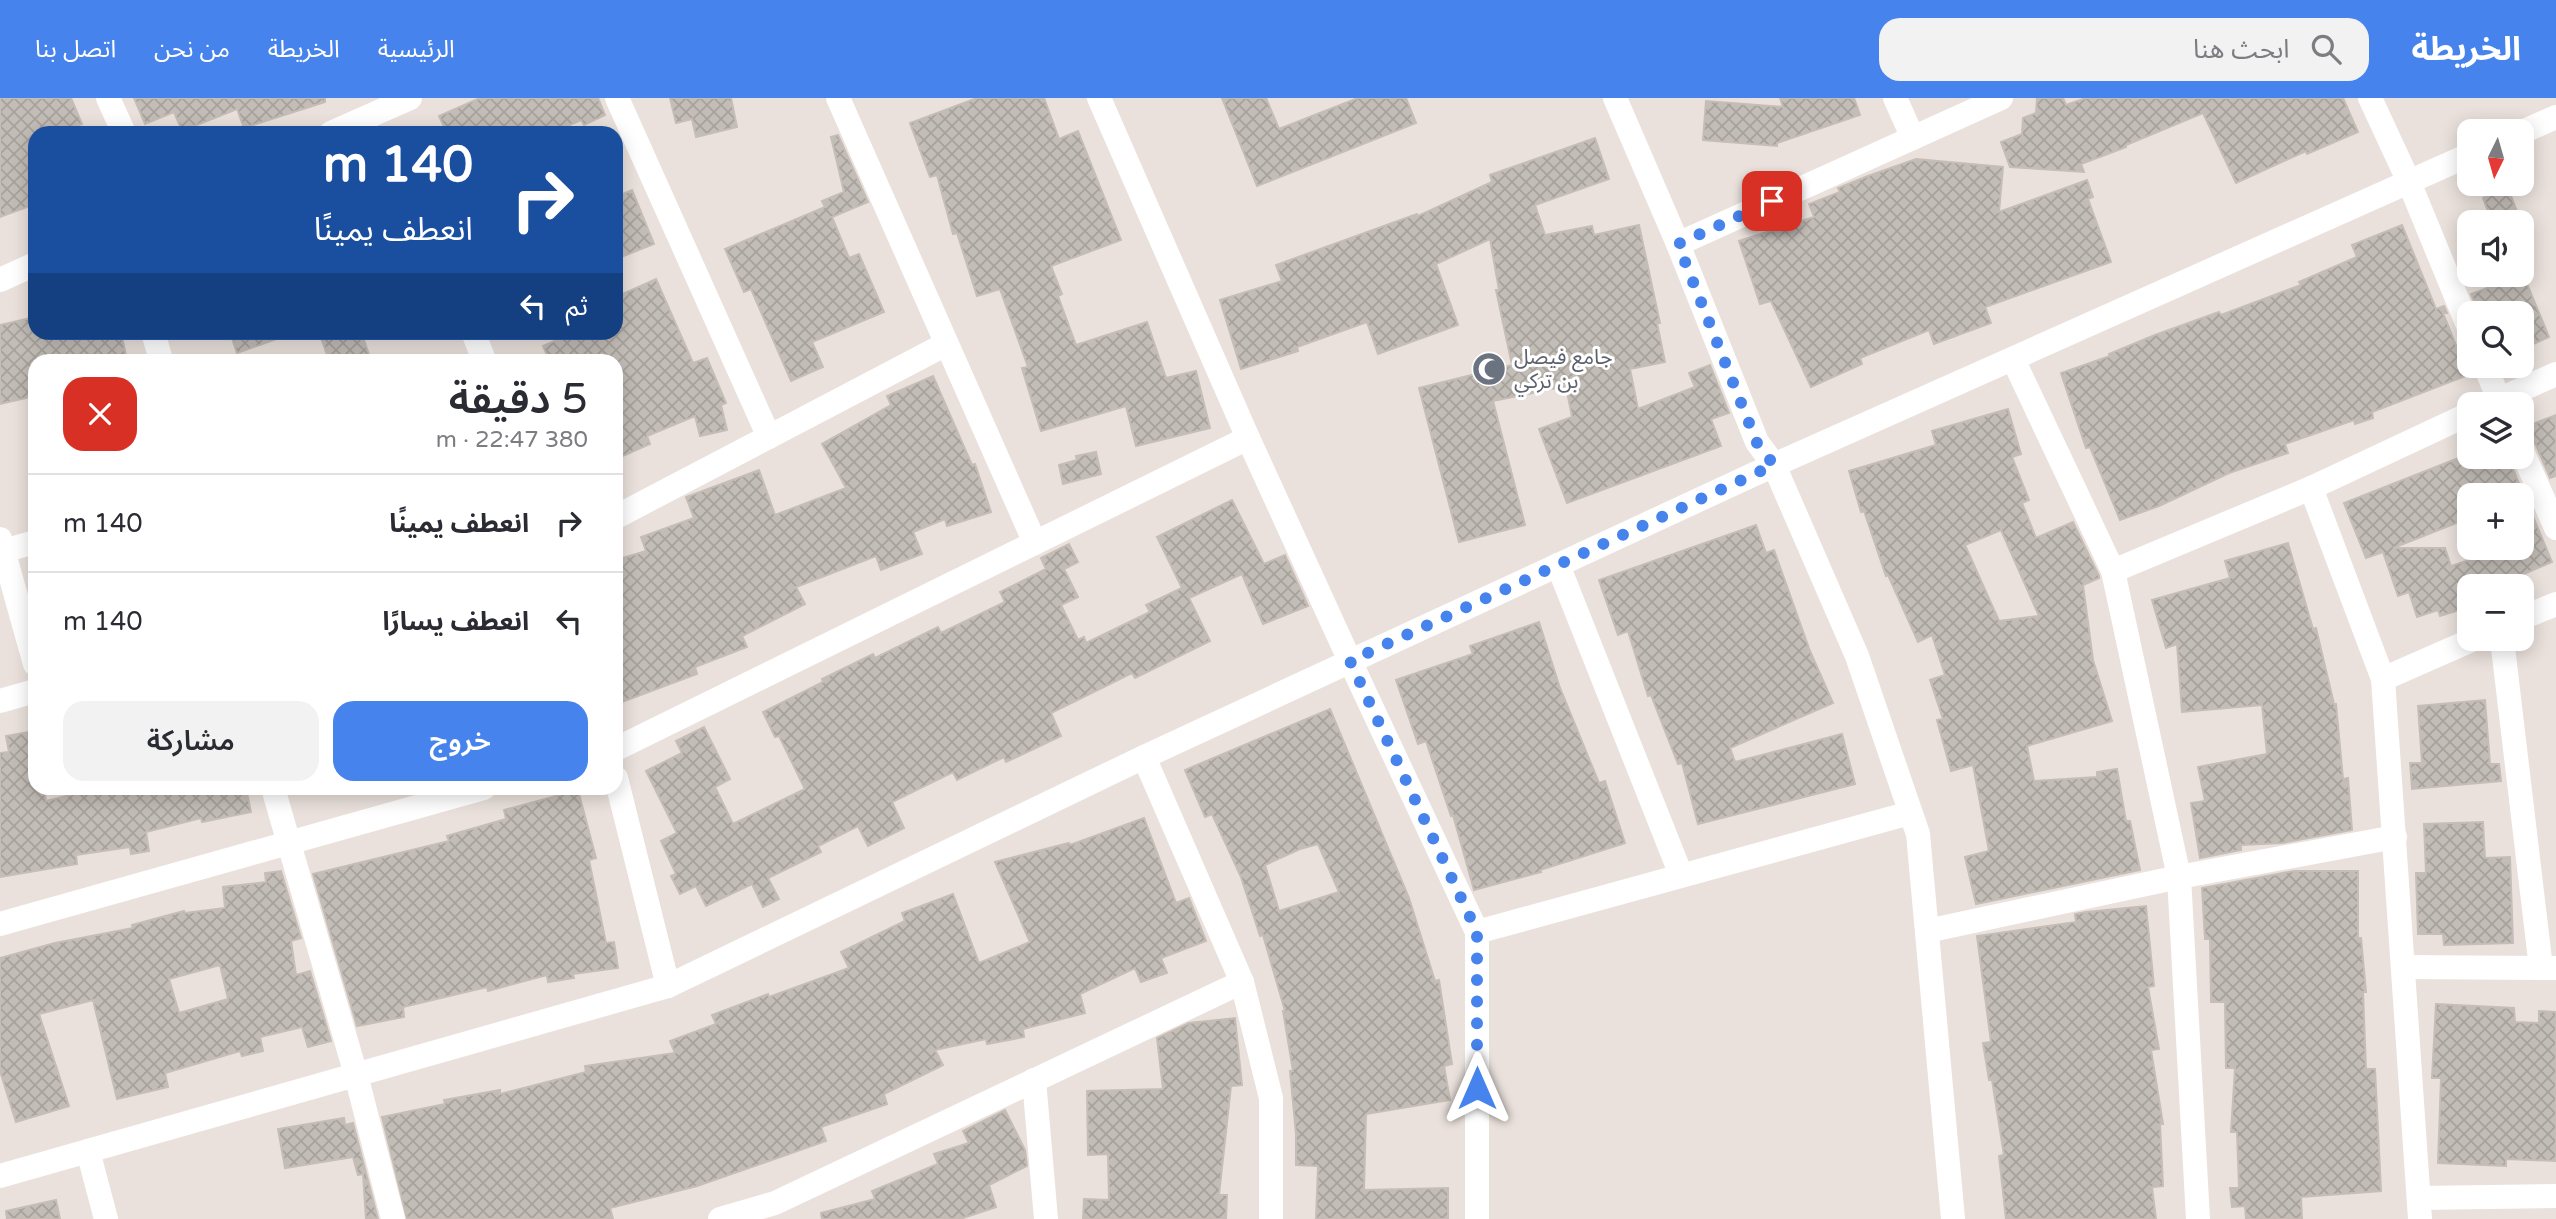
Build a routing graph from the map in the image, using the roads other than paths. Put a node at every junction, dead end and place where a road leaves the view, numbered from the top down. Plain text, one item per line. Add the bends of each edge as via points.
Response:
1 (108, 98) edge
2 (411, 98) edge
3 (617, 98) edge
4 (838, 98) edge
5 (1099, 98) edge
6 (1615, 98) edge
7 (1895, 98) edge
8 (2001, 98) edge
9 (2370, 98) edge
10 (2556, 117) edge
11 (384, 122) edge
12 (121, 126) edge
13 (365, 126) edge
14 (2534, 127) edge
15 (1913, 138) junction
16 (2457, 160) edge
17 (2409, 182) junction
18 (1678, 244) junction
19 (28, 267) edge
20 (0, 280) edge
21 (2458, 301) edge
22 (946, 344) junction
23 (2012, 359) junction
24 (2556, 374) edge
25 (2519, 392) edge
26 (2457, 420) edge
27 (769, 437) junction
28 (1248, 438) junction
29 (1774, 465) junction
30 (2530, 469) edge
31 (2311, 488) junction
32 (623, 513) edge
33 (2556, 528) edge
34 (28, 543) edge
35 (1035, 543) junction
36 (2, 545) edge
37 (1558, 565) junction
38 (2113, 572) junction
39 (2556, 604) edge
40 (2534, 613) edge
41 (28, 639) edge
42 (2457, 646) edge
43 (2504, 651) edge
44 (1350, 661) junction
45 (2383, 679) junction
46 (28, 693) edge
47 (0, 701) edge
48 (623, 746) edge
49 (1144, 757) junction
50 (275, 795) edge
51 (459, 795) edge
52 (620, 795) edge
53 (1910, 813) junction
54 (2395, 838) junction
55 (288, 843) junction
56 (1681, 876) junction
57 (2179, 877) junction
58 (0, 924) edge
59 (1927, 931) junction
60 (1477, 932) junction
61 (2403, 967) junction
62 (2548, 968) edge
63 (1242, 982) junction
64 (668, 986) junction
65 (356, 1075) junction
66 (1034, 1080) junction
67 (88, 1151) junction
68 (0, 1176) edge
69 (2556, 1196) edge
70 (2420, 1208) edge
71 (106, 1219) edge
72 (393, 1219) edge
73 (720, 1219) edge
74 (1046, 1219) edge
75 (1271, 1219) edge
76 (1477, 1219) edge
77 (1953, 1219) edge
78 (2198, 1219) edge

1 - 12 street
2 - 11 street
3 - 27 street
4 - 22 street
5 - 28 street
6 - 18 street
7 - 15 street
8 - 15 street
9 - 17 street
10 - 14 street
11 - 13 street
15 - 18 street
16 - 17 street
17 - 21 street
17 - 23 street
18 - 29 street via 1757,443
19 - 20 street
22 - 27 street
22 - 35 street
23 - 29 street
23 - 38 street
24 - 25 street
26 - 31 street
27 - 32 street
28 - 35 street
28 - 44 street
29 - 37 street
29 - 53 street via 1857,656
30 - 33 street
31 - 38 street
31 - 45 street
34 - 36 street
35 - 48 street
36 - 41 street
37 - 44 street
37 - 56 street
38 - 57 street
39 - 40 street
42 - 45 street
43 - 62 street
44 - 49 street
44 - 60 street
45 - 54 street
46 - 47 street
49 - 63 street
49 - 64 street
50 - 55 street
51 - 55 street
52 - 64 street
53 - 56 street
53 - 59 street via 1918,834
54 - 57 street
54 - 61 street
55 - 58 street
55 - 65 street
56 - 60 street
57 - 59 street
57 - 78 street
59 - 77 street
60 - 76 street
61 - 62 street
61 - 70 street
63 - 66 street
63 - 75 street via 1271,1098
64 - 65 street
65 - 67 street
65 - 72 street
66 - 73 street via 775,1203
66 - 74 street
67 - 68 street
67 - 71 street
69 - 70 street

